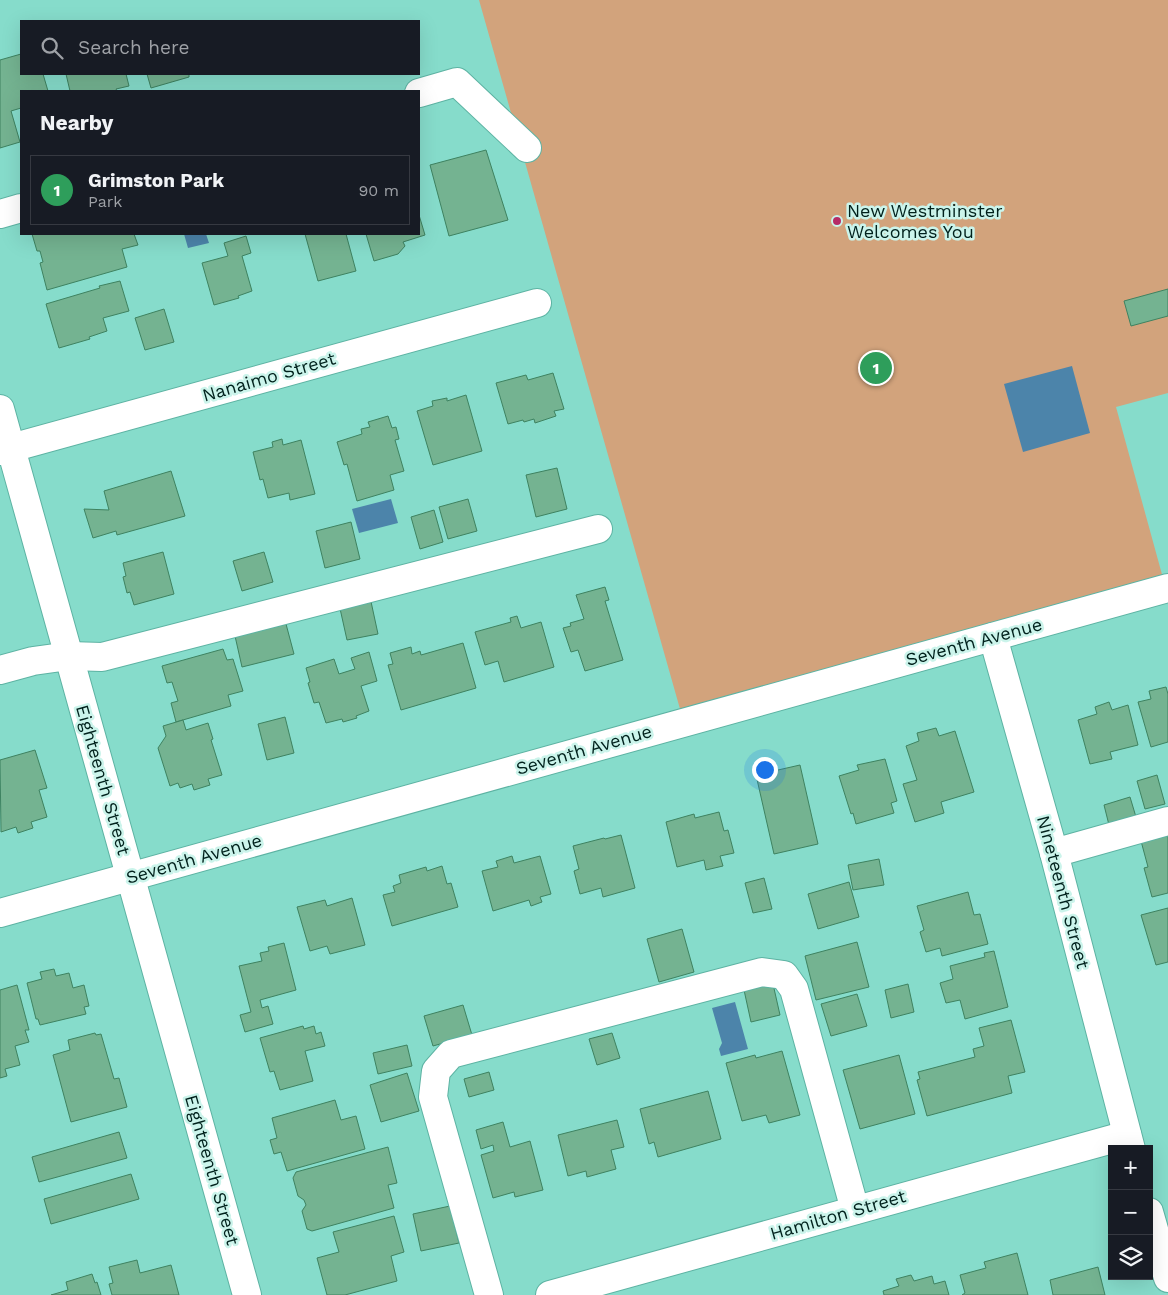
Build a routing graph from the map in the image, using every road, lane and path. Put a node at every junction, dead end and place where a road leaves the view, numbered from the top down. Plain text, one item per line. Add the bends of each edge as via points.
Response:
1 (420, 93) edge
2 (526, 148) dead end
3 (20, 208) edge
4 (0, 214) edge
5 (537, 302) dead end
6 (0, 409) edge
7 (5, 450) edge
8 (598, 529) dead end
9 (1168, 588) edge
10 (992, 637) junction
11 (69, 656) junction
12 (0, 670) edge
13 (1168, 821) edge
14 (1054, 853) junction
15 (130, 877) junction
16 (0, 913) edge
17 (1129, 1142) edge
18 (855, 1210) junction
19 (1153, 1226) edge
20 (1168, 1278) edge
21 (246, 1295) edge
22 (489, 1295) edge
23 (550, 1295) edge

1 - 2 street via 457,82
3 - 4 street
5 - 7 street, Nanaimo Street
6 - 7 street, Eighteenth Street
7 - 11 street, Eighteenth Street
8 - 11 street via 102,657
9 - 10 street, Seventh Avenue
10 - 14 street, Nineteenth Street
10 - 15 street, Seventh Avenue
11 - 12 street
11 - 15 street, Eighteenth Street
13 - 14 street
14 - 17 street, Nineteenth Street
15 - 16 street, Seventh Avenue
15 - 21 street, Eighteenth Street
17 - 18 street, Hamilton Street
18 - 22 street via 794,989 784,975 762,972 451,1054 436,1071 433,1097
18 - 23 street, Hamilton Street
19 - 20 street

